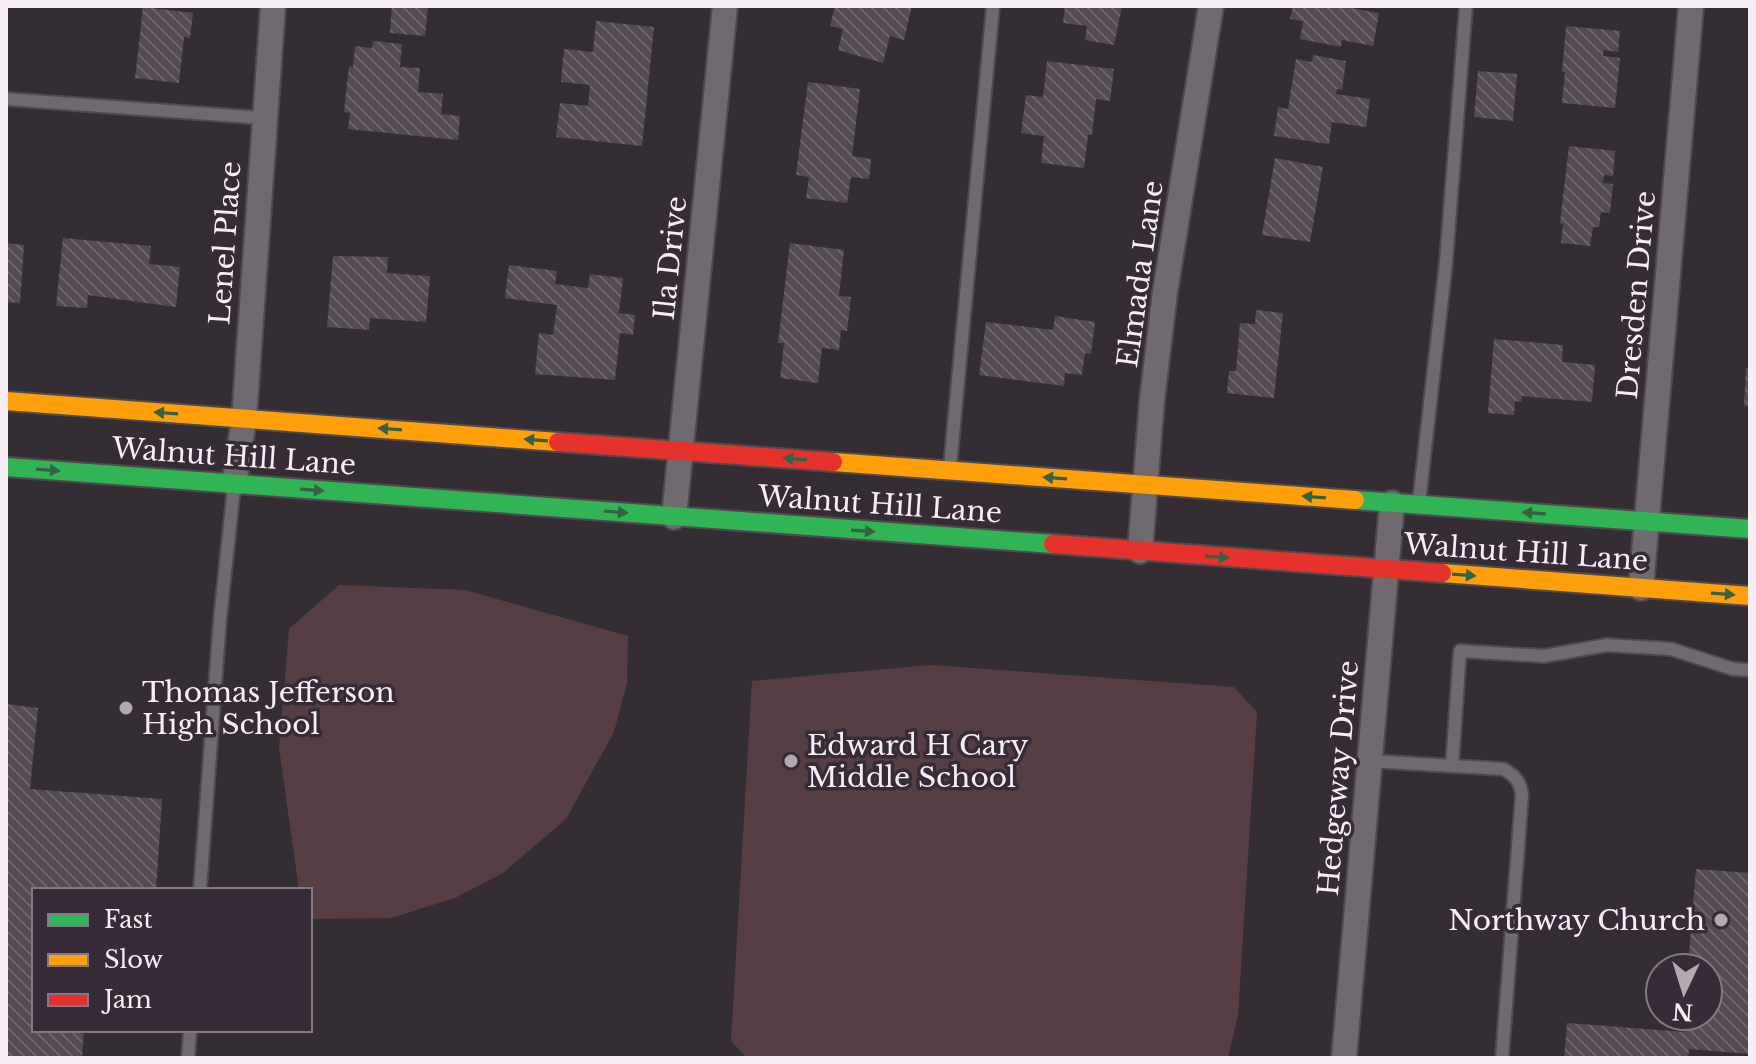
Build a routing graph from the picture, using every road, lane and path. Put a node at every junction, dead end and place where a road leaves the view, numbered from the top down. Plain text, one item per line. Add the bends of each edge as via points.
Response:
1 (273, 6) edge
2 (725, 6) edge
3 (993, 6) edge
4 (1211, 6) edge
5 (1466, 6) edge
6 (1691, 6) edge
7 (6, 99) edge
8 (264, 118) junction
9 (6, 401) edge
10 (244, 419) junction
11 (680, 451) junction
12 (6, 467) edge
13 (949, 470) junction
14 (234, 484) junction
15 (1145, 485) junction
16 (1392, 503) junction
17 (1419, 505) junction
18 (674, 517) junction
19 (1646, 522) junction
20 (1750, 529) edge
21 (1140, 551) junction
22 (1386, 570) junction
23 (1641, 588) junction
24 (1750, 596) edge
25 (1750, 670) edge
26 (1370, 761) junction
27 (1452, 766) junction
28 (200, 888) edge
29 (190, 1032) edge
30 (188, 1058) edge
31 (1344, 1058) edge
32 (1502, 1058) edge

1 - 8 street, Lenel Place
2 - 11 street, Ila Drive
3 - 13 lane
4 - 15 street, Elmada Lane via 1165,292
5 - 17 lane via 1446,262
6 - 19 street, Dresden Drive
7 - 8 lane
8 - 10 street, Lenel Place
10 -> 9 main road, Walnut Hill Lane
11 -> 10 main road, Walnut Hill Lane
10 - 14 street, Lenel Place
13 -> 11 main road, Walnut Hill Lane
11 - 18 street, Ila Drive
12 -> 14 main road, Walnut Hill Lane
15 -> 13 main road, Walnut Hill Lane
14 -> 18 main road, Walnut Hill Lane
14 - 28 lane
16 -> 15 main road, Walnut Hill Lane
15 - 21 street, Elmada Lane
16 - 17 main road, Walnut Hill Lane
16 - 22 street, Hedgeway Drive
19 -> 17 main road, Walnut Hill Lane
18 -> 21 main road, Walnut Hill Lane
19 - 20 main road, Walnut Hill Lane
19 - 23 street, Dresden Drive
21 -> 22 main road, Walnut Hill Lane
22 -> 23 main road, Walnut Hill Lane
22 - 26 street, Hedgeway Drive
23 -> 24 main road, Walnut Hill Lane
25 - 27 lane via 1671,649 1607,645 1544,656 1460,651
26 - 27 lane
26 - 31 street, Hedgeway Drive
27 - 32 lane via 1503,769 1517,779 1522,794
29 - 30 lane

